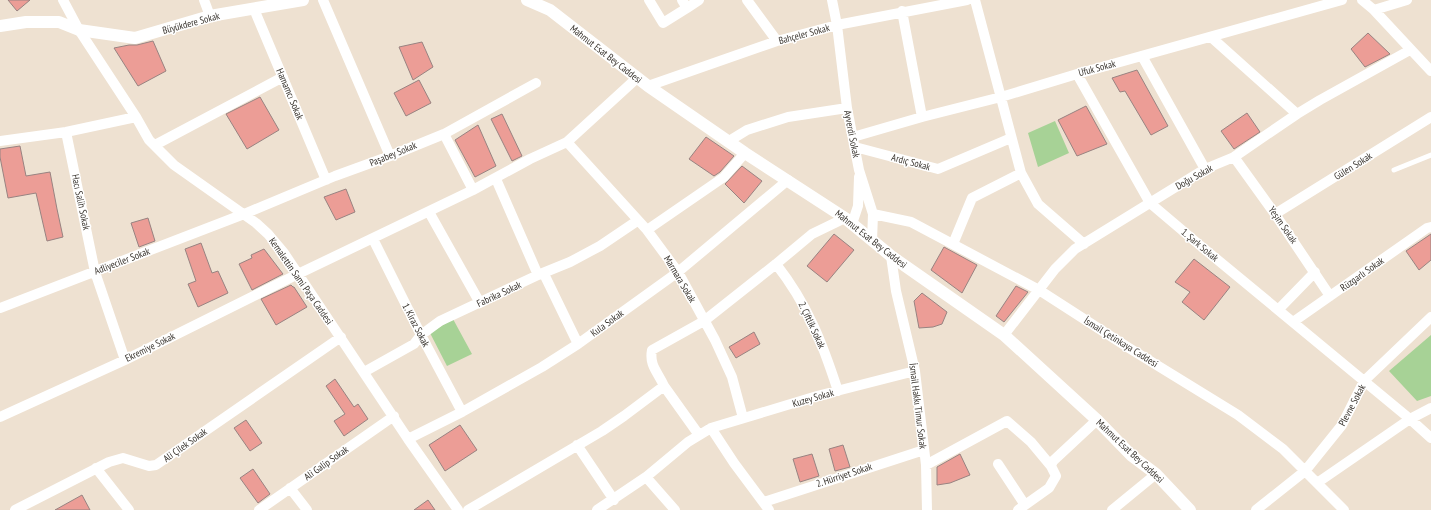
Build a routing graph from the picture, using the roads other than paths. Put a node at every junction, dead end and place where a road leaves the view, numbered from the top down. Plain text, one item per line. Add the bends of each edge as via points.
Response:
1 (63, 0) edge
2 (204, 0) edge
3 (301, 0) edge
4 (323, 0) edge
5 (527, 0) edge
6 (650, 0) edge
7 (699, 0) edge
8 (747, 0) edge
9 (832, 0) edge
10 (961, 0) edge
11 (975, 0) edge
12 (1342, 0) edge
13 (1362, 0) edge
14 (1407, 0) edge
15 (934, 3) edge
16 (684, 4) edge
17 (254, 9) junction
18 (1374, 10) junction
19 (902, 12) junction
20 (210, 16) junction
21 (837, 25) junction
22 (0, 26) edge
23 (79, 30) junction
24 (1211, 37) junction
25 (777, 41) junction
26 (1410, 50) junction
27 (1142, 56) junction
28 (1431, 71) edge
29 (1077, 74) junction
30 (283, 77) junction
31 (638, 78) junction
32 (536, 83) dead end
33 (648, 86) junction
34 (1001, 97) junction
35 (847, 108) junction
36 (1297, 114) junction
37 (136, 116) junction
38 (922, 117) junction
39 (1431, 117) edge
40 (66, 132) junction
41 (444, 134) junction
42 (1011, 138) junction
43 (0, 141) edge
44 (729, 141) junction
45 (567, 142) junction
46 (854, 142) junction
47 (155, 145) junction
48 (745, 153) junction
49 (1431, 155) edge
50 (390, 156) junction
51 (1234, 157) junction
52 (1205, 169) junction
53 (860, 170) junction
54 (1394, 170) dead end
55 (1021, 173) junction
56 (496, 179) junction
57 (326, 180) junction
58 (788, 180) junction
59 (474, 190) junction
60 (1150, 203) junction
61 (429, 212) junction
62 (244, 214) junction
63 (873, 214) junction
64 (1276, 214) junction
65 (638, 221) junction
66 (849, 221) junction
67 (1431, 227) edge
68 (647, 230) junction
69 (373, 238) junction
70 (872, 241) junction
71 (953, 244) junction
72 (1084, 244) junction
73 (890, 256) junction
74 (776, 264) junction
75 (95, 272) junction
76 (678, 272) junction
77 (1315, 272) junction
78 (298, 274) junction
79 (541, 275) junction
80 (1039, 290) junction
81 (1330, 296) junction
82 (480, 303) junction
83 (0, 308) edge
84 (1278, 310) junction
85 (1431, 317) edge
86 (704, 321) junction
87 (1293, 322) junction
88 (421, 335) junction
89 (1004, 335) junction
90 (341, 337) junction
91 (578, 344) junction
92 (125, 360) junction
93 (915, 371) junction
94 (364, 372) junction
95 (1364, 381) junction
96 (664, 386) junction
97 (838, 391) junction
98 (1431, 408) edge
99 (462, 412) junction
100 (394, 416) junction
101 (0, 418) edge
102 (743, 418) junction
103 (1410, 419) junction
104 (1097, 420) junction
105 (711, 428) junction
106 (699, 435) junction
107 (1431, 438) edge
108 (408, 439) junction
109 (577, 445) junction
110 (924, 450) junction
111 (998, 464) dead end
112 (926, 465) junction
113 (1051, 466) junction
114 (96, 468) junction
115 (1305, 471) junction
116 (1156, 474) junction
117 (646, 477) junction
118 (1317, 483) junction
119 (290, 488) junction
120 (614, 500) junction
121 (767, 506) edge
122 (1022, 507) edge
123 (22, 509) edge
124 (129, 510) edge
125 (260, 510) edge
126 (307, 510) edge
127 (458, 510) edge
128 (468, 510) edge
129 (597, 510) edge
130 (675, 510) edge
131 (927, 510) edge
132 (1112, 510) edge
133 (1190, 510) edge
134 (1256, 510) edge
135 (1344, 510) edge

1 - 23 street, Kemalettin Sami Paşa Caddesi
2 - 20 street
3 - 17 street, Büyükdere Sokak
4 - 50 street
5 - 31 street, Mahmut Esat Bey Caddesi via 550,10
6 - 16 street via 663,23
7 - 16 street
8 - 25 street
9 - 21 street, Ayverdi Sokak
10 - 15 street, Bahçeler Sokak
11 - 34 street
12 - 24 street, Ufuk Sokak
13 - 18 street
14 - 18 street
15 - 19 street, Bahçeler Sokak
17 - 20 street, Büyükdere Sokak
17 - 30 street, Hamamcı Sokak
18 - 26 street
19 - 21 street, Bahçeler Sokak
19 - 38 street
20 - 23 street, Büyükdere Sokak via 135,38
21 - 25 street, Bahçeler Sokak
21 - 35 street, Ayverdi Sokak
22 - 23 street, Büyükdere Sokak via 26,22 59,22
23 - 37 street, Kemalettin Sami Paşa Caddesi
24 - 27 street, Ufuk Sokak
24 - 36 street
25 - 33 street, Bahçeler Sokak
26 - 28 street
26 - 36 street, Doğu Sokak
27 - 29 street, Ufuk Sokak
27 - 52 street
29 - 34 street, Ufuk Sokak
29 - 60 street, 1. Şark Sokak
30 - 47 street
30 - 57 street, Hamamcı Sokak
31 - 33 street, Mahmut Esat Bey Caddesi
31 - 45 street, Ekremiye Sokak
32 - 41 street, Paşabey Sokak
33 - 44 street, Mahmut Esat Bey Caddesi
34 - 38 street, Ufuk Sokak
34 - 42 street
35 - 44 street via 788,117 747,130
35 - 46 street, Ayverdi Sokak
36 - 51 street, Doğu Sokak
37 - 40 street
37 - 47 street, Kemalettin Sami Paşa Caddesi via 149,140
38 - 46 street, Ufuk Sokak
39 - 64 street, Gülen Sokak
40 - 43 street
40 - 75 street, Hacı Salih Sokak
41 - 50 street, Paşabey Sokak
41 - 59 street
42 - 46 street, Ardıç Sokak via 938,168
42 - 55 street
44 - 48 street, Mahmut Esat Bey Caddesi
45 - 56 street, Ekremiye Sokak via 530,159
45 - 65 street, Marmara Sokak
46 - 53 street, Ayverdi Sokak
47 - 62 street, Kemalettin Sami Paşa Caddesi via 174,165
48 - 58 street, Mahmut Esat Bey Caddesi
48 - 68 street via 724,176
49 - 54 lane
50 - 57 street, Paşabey Sokak
51 - 52 street, Doğu Sokak
51 - 64 street, Yeşim Sokak
52 - 60 street, Doğu Sokak
53 - 63 street, Ayverdi Sokak
53 - 66 street via 858,206
55 - 71 street via 972,198
55 - 72 street via 1038,204
56 - 59 street, Ekremiye Sokak
56 - 79 street
57 - 62 street, Paşabey Sokak
58 - 66 street, Mahmut Esat Bey Caddesi
58 - 76 street, Kula Sokak
59 - 61 street, Ekremiye Sokak
60 - 72 street, Doğu Sokak
60 - 84 street, 1. Şark Sokak
61 - 69 street, Ekremiye Sokak
61 - 82 street
62 - 75 street, Adliyeciler Sokak
62 - 78 street, Kemalettin Sami Paşa Caddesi via 268,234
63 - 70 street, Ayverdi Sokak
63 - 71 street, İsmail Çetinkaya Caddesi via 911,222
64 - 77 street, Yeşim Sokak
65 - 68 street, Marmara Sokak
65 - 79 street, Fabrika Sokak via 600,246
66 - 70 street, Mahmut Esat Bey Caddesi
66 - 74 street via 812,234
67 - 81 street, Rüzgarlı Sokak
68 - 76 street, Marmara Sokak
69 - 78 street, Ekremiye Sokak
69 - 88 street, 1. Kiraz Sokak
70 - 73 street, Mahmut Esat Bey Caddesi
71 - 80 street, İsmail Çetinkaya Caddesi
72 - 80 street, Doğu Sokak via 1075,249 1055,269
73 - 89 street, Mahmut Esat Bey Caddesi
73 - 93 street, İsmail Hakkı Timur Sokak
74 - 86 street
74 - 97 street, 2. Çiftlik Sokak via 792,284 808,312
75 - 83 street, Adliyeciler Sokak
75 - 92 street, Hacı Salih Sokak
76 - 86 street, Marmara Sokak
76 - 91 street, Kula Sokak
77 - 81 street, Yeşim Sokak
77 - 84 street
78 - 90 street, Kemalettin Sami Paşa Caddesi
78 - 92 street, Ekremiye Sokak
79 - 82 street, Fabrika Sokak
79 - 91 street
80 - 89 street, Doğu Sokak
80 - 115 street, İsmail Çetinkaya Caddesi via 1238,415 1283,449
81 - 87 street, Rüzgarlı Sokak
82 - 88 street, Fabrika Sokak via 440,321
84 - 87 street, 1. Şark Sokak
85 - 95 street, Plevne Sokak
86 - 96 street via 652,350 652,364
86 - 102 street, Marmara Sokak via 732,377
87 - 95 street, 1. Şark Sokak
88 - 94 street, Fabrika Sokak via 414,344
88 - 99 street, 1. Kiraz Sokak
89 - 104 street, Mahmut Esat Bey Caddesi
90 - 94 street, Kemalettin Sami Paşa Caddesi
90 - 114 street, Ali Çilek Sokak via 156,465 149,466 123,458
91 - 99 street, Kula Sokak
92 - 101 street, Ekremiye Sokak
93 - 97 street, Kuzey Sokak
93 - 110 street, İsmail Hakkı Timur Sokak
94 - 100 street, Kemalettin Sami Paşa Caddesi
95 - 103 street, 1. Şark Sokak
95 - 115 street, Plevne Sokak via 1342,425
96 - 106 street
96 - 109 street via 602,431
97 - 102 street, Kuzey Sokak
98 - 103 street
99 - 108 street, Kula Sokak
100 - 108 street, Kemalettin Sami Paşa Caddesi
100 - 119 street, Ali Galip Sokak
102 - 105 street, Kuzey Sokak
103 - 107 street, 1. Şark Sokak
103 - 118 street
104 - 113 street via 1053,461
104 - 116 street, Mahmut Esat Bey Caddesi via 1132,456
105 - 106 street, Kuzey Sokak
105 - 121 street
106 - 117 street, Kuzey Sokak
108 - 127 street, Kemalettin Sami Paşa Caddesi
109 - 120 street
109 - 128 street
110 - 112 street, İsmail Hakkı Timur Sokak
110 - 121 street, 2. Hürriyet Sokak via 823,482
111 - 122 street
112 - 113 street via 1007,421 1031,442
112 - 131 street, İsmail Hakkı Timur Sokak
113 - 122 street via 1056,476 1049,488
114 - 123 street, Ali Çilek Sokak
114 - 124 street
115 - 118 street, İsmail Çetinkaya Caddesi
115 - 134 street, Plevne Sokak
116 - 132 street
116 - 133 street, Mahmut Esat Bey Caddesi
117 - 120 street, Kuzey Sokak
117 - 130 street
118 - 135 street, İsmail Çetinkaya Caddesi
119 - 125 street, Ali Galip Sokak
119 - 126 street
120 - 129 street, Kuzey Sokak

